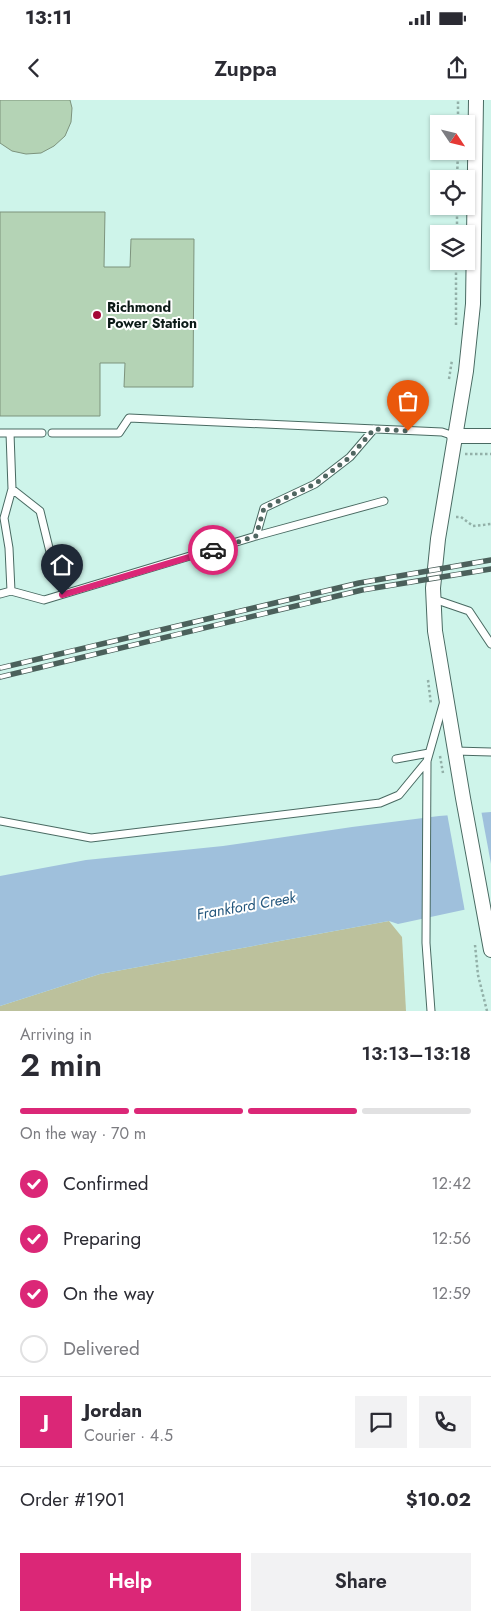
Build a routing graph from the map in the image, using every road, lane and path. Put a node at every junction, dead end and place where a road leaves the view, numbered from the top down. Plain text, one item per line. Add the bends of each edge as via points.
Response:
1 (458, 100) edge
2 (476, 100) edge
3 (458, 115) edge
4 (456, 270) edge
5 (456, 334) dead end
6 (453, 353) dead end
7 (449, 383) dead end
8 (374, 429) junction
9 (0, 433) edge
10 (10, 433) junction
11 (42, 433) dead end
12 (52, 433) dead end
13 (454, 436) junction
14 (491, 436) edge
15 (471, 454) dead end
16 (491, 454) edge
17 (12, 489) junction
18 (384, 501) dead end
19 (441, 518) junction
20 (491, 524) edge
21 (256, 536) junction
22 (51, 556) dead end
23 (11, 591) junction
24 (0, 594) edge
25 (434, 599) junction
26 (491, 644) edge
27 (446, 695) junction
28 (435, 731) junction
29 (455, 751) junction
30 (491, 752) edge
31 (429, 753) junction
32 (396, 759) dead end
33 (427, 761) junction
34 (444, 775) dead end
35 (0, 821) edge
36 (480, 936) junction
37 (491, 950) edge
38 (431, 1011) edge
39 (487, 1011) edge

1 - 3 path
2 - 13 street via 473,304 466,371
4 - 5 path
6 - 7 path
8 - 12 lane via 129,418 119,433
8 - 13 lane via 442,432
8 - 21 lane via 350,457 315,484 264,508
9 - 10 lane
10 - 11 lane
10 - 17 lane
13 - 14 street
13 - 19 street
15 - 16 path
17 - 22 lane via 40,511
17 - 23 lane via 4,518
18 - 21 lane
19 - 20 path via 461,517 473,526
19 - 25 street
21 - 23 lane via 44,600
23 - 24 lane
25 - 26 lane via 469,611
25 - 27 street via 435,631
27 - 28 lane
27 - 29 street
28 - 31 lane
28 - 34 path
29 - 30 lane
29 - 36 street
31 - 32 lane
31 - 33 lane
33 - 35 lane via 399,795 380,803 91,838
33 - 38 lane via 426,943
36 - 37 street
36 - 39 path via 478,975

